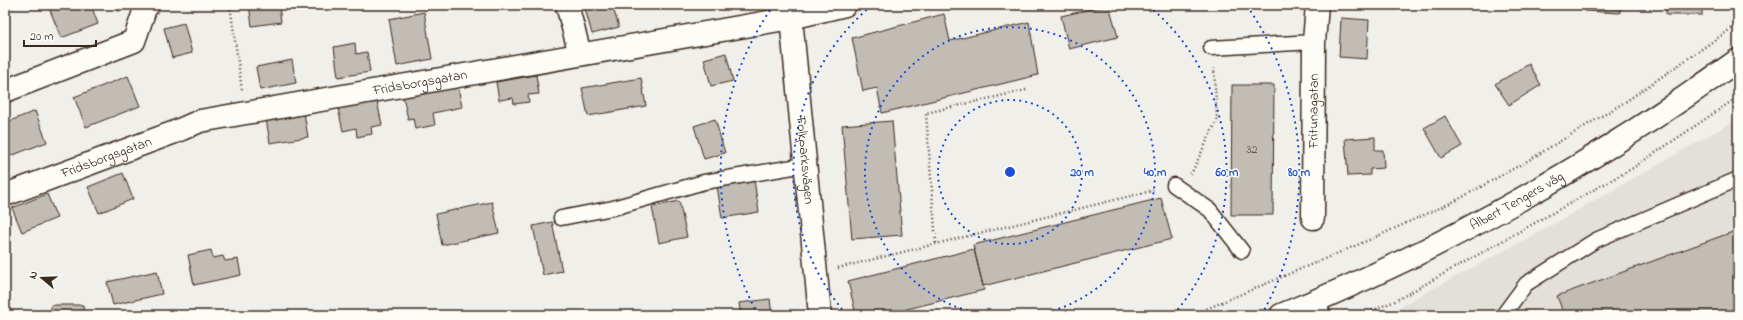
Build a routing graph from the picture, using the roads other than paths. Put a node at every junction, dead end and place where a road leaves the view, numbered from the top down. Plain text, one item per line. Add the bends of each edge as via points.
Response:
1 (148, 5) edge
2 (567, 5) edge
3 (846, 5) edge
4 (1317, 5) edge
5 (790, 11) edge
6 (1314, 42) junction
7 (1211, 48) road end
8 (580, 54) junction
9 (1738, 60) edge
10 (5, 91) edge
11 (805, 165) junction
12 (1738, 179) edge
13 (1174, 185) road end
14 (5, 195) edge
15 (561, 218) dead end
16 (1313, 218) dead end
17 (1242, 251) dead end
18 (1321, 307) edge
19 (820, 315) edge
20 (1281, 315) edge
21 (1503, 315) edge

1 - 10 street via 134,41
2 - 8 street
3 - 5 street, Fridsborgsgatan
4 - 6 street, Fritunagatan
5 - 8 street, Fridsborgsgatan
5 - 11 street, Folkparksvägen
6 - 7 lane
6 - 16 street, Fritunagatan
8 - 14 street, Fridsborgsgatan via 200,122
9 - 18 street, Albert Tengers väg via 1558,178
11 - 15 lane via 704,182 613,208
11 - 19 street, Folkparksvägen
12 - 21 lane via 1596,240 1526,284
13 - 17 lane via 1210,210
18 - 20 street, Albert Tengers väg

